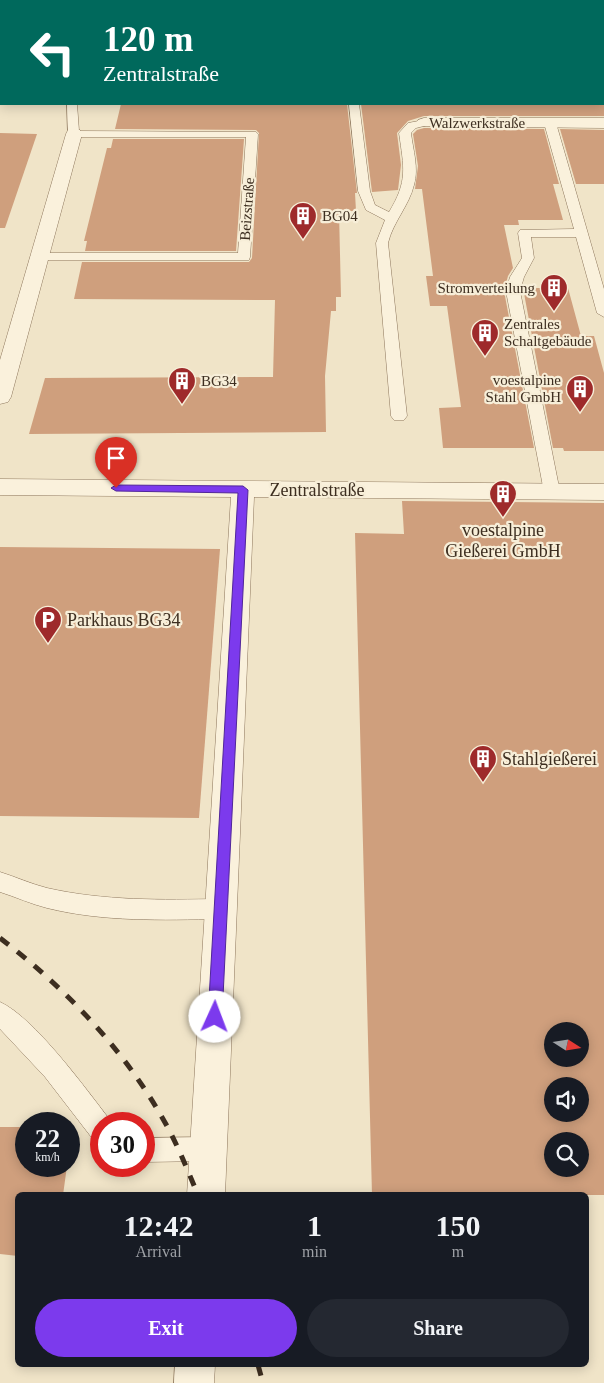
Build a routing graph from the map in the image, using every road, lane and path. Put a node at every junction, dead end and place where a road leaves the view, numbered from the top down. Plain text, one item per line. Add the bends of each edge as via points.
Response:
1 (72, 105) edge
2 (354, 105) edge
3 (424, 123) joint
4 (550, 123) junction
5 (604, 123) edge
6 (74, 134) junction
7 (391, 218) junction
8 (580, 233) junction
9 (39, 257) junction
10 (604, 313) edge
11 (0, 397) edge
12 (399, 416) dead end
13 (0, 486) edge
14 (243, 490) junction
15 (552, 492) junction
16 (604, 492) edge
17 (0, 882) edge
18 (220, 910) junction
19 (0, 1014) edge
20 (90, 1115) edge
21 (208, 1149) junction
22 (155, 1150) edge
23 (206, 1192) edge
24 (195, 1367) edge
25 (194, 1383) edge

1 - 6 lane
2 - 7 lane via 364,191 370,208
3 - 4 street, Walzwerkstraße
3 - 7 lane, Walzwerkstraße via 412,125 405,133 410,174 408,185
4 - 5 street, Walzwerkstraße
4 - 8 lane
6 - 9 street
6 - 9 lane, Beizstraße via 252,134 244,257
7 - 12 lane, Walzwerkstraße via 382,243
8 - 10 lane
8 - 15 lane via 524,233 528,258 514,283
9 - 11 street
13 - 14 street, Zentralstraße
14 - 15 street, Zentralstraße
14 - 18 street
15 - 16 street, Zentralstraße
17 - 18 lane via 47,898 87,906
18 - 21 street
19 - 20 lane via 16,1027
21 - 22 lane
21 - 23 street
24 - 25 street

